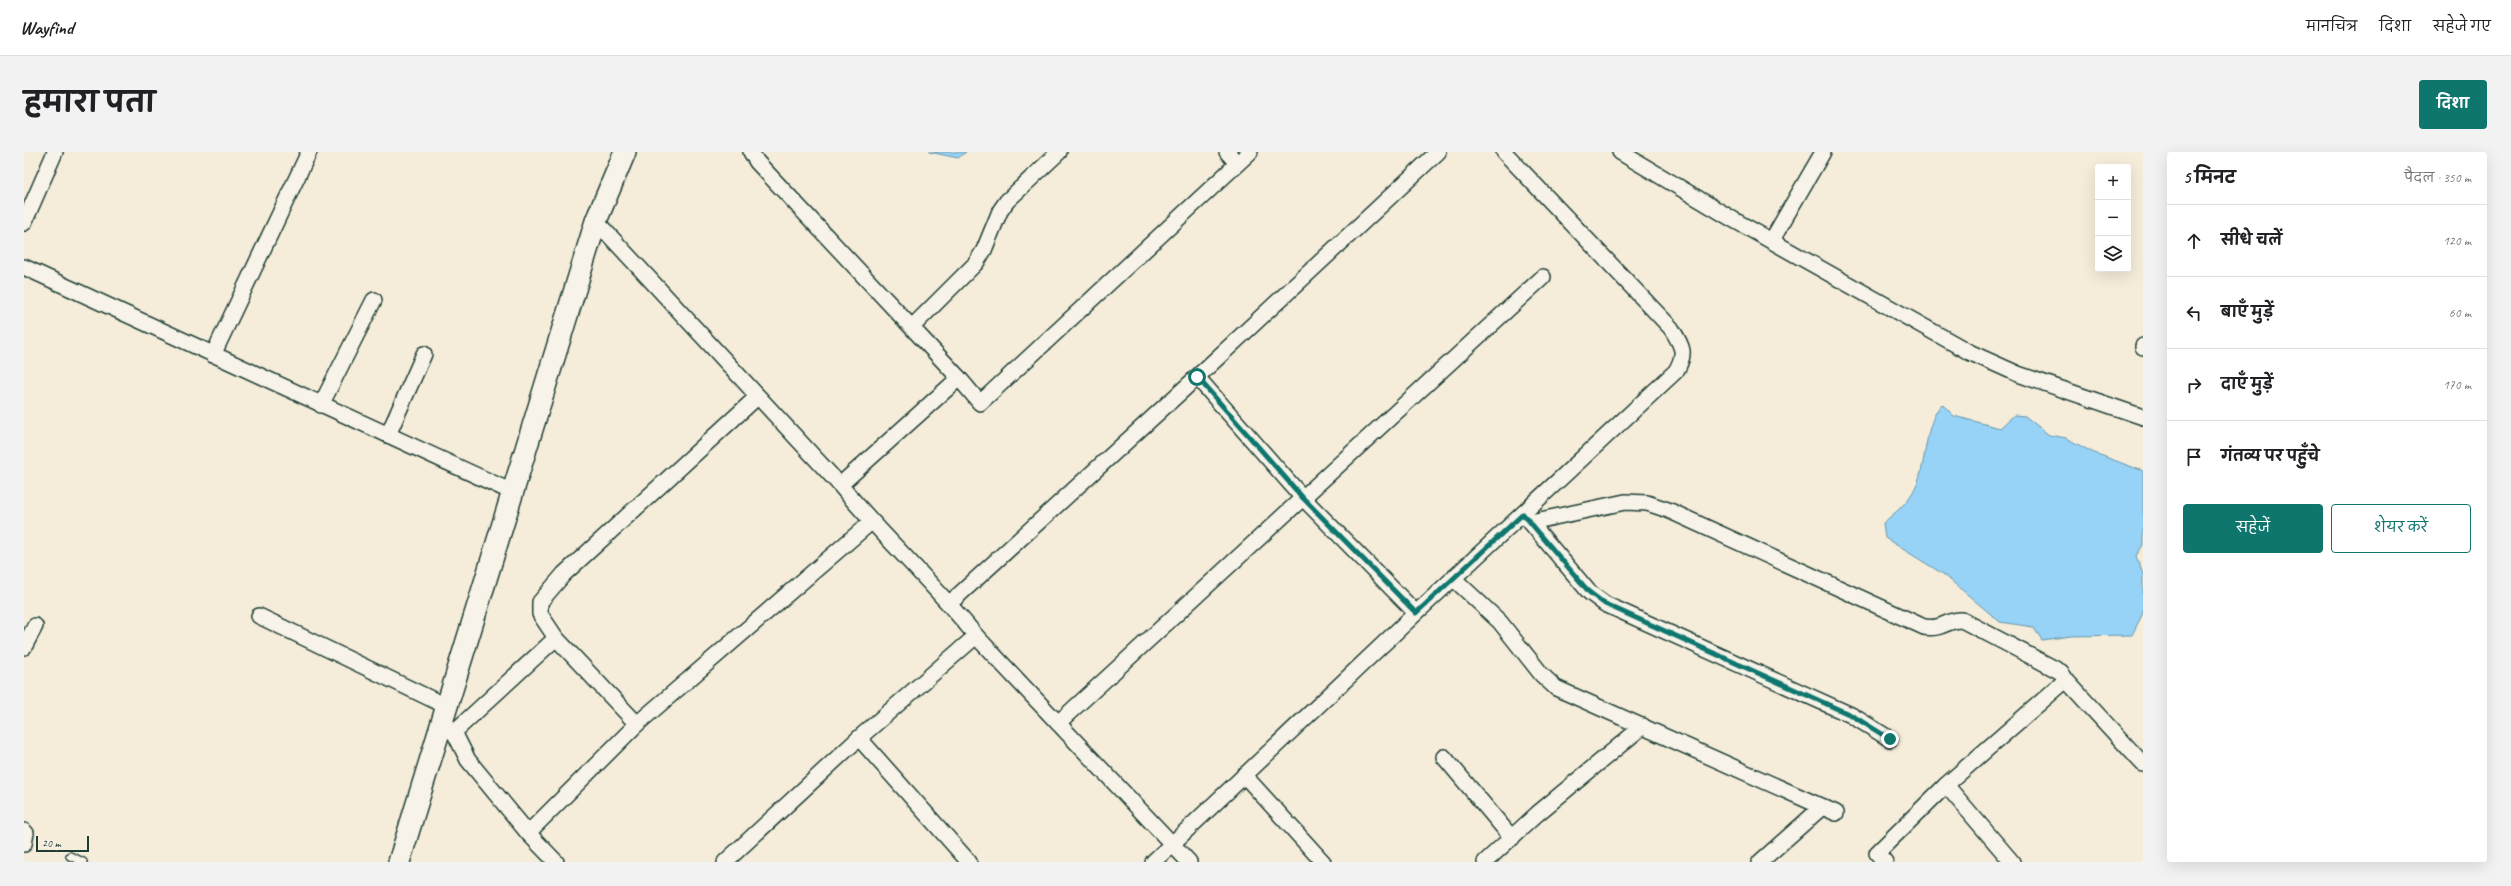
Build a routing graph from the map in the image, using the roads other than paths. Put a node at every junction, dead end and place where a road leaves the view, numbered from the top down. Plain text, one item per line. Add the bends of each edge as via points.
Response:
1 (55, 152) edge
2 (309, 152) edge
3 (625, 152) edge
4 (751, 152) edge
5 (1059, 152) edge
6 (1227, 152) edge
7 (1250, 152) edge
8 (1438, 152) edge
9 (1504, 152) edge
10 (1620, 152) edge
11 (1823, 152) edge
12 (1237, 163) junction
13 (596, 221) junction
14 (24, 223) edge
15 (1772, 240) junction
16 (24, 267) edge
17 (1543, 277) dead end
18 (374, 300) dead end
19 (913, 326) junction
20 (424, 354) dead end
21 (213, 355) junction
22 (1197, 377) junction
23 (959, 378) junction
24 (757, 397) junction
25 (321, 405) junction
26 (2143, 417) edge
27 (388, 435) junction
28 (840, 485) junction
29 (512, 492) junction
30 (1303, 498) junction
31 (1527, 518) junction
32 (871, 522) junction
33 (1453, 578) junction
34 (950, 603) junction
35 (1416, 613) junction
36 (258, 616) dead end
37 (35, 626) dead end
38 (976, 636) junction
39 (556, 638) junction
40 (24, 647) edge
41 (2066, 680) junction
42 (448, 707) junction
43 (1058, 723) junction
44 (637, 724) junction
45 (1643, 726) junction
46 (448, 730) junction
47 (859, 738) junction
48 (1890, 739) dead end
49 (1444, 757) dead end
50 (2143, 764) edge
51 (1244, 775) junction
52 (1946, 785) junction
53 (1822, 807) junction
54 (1836, 814) dead end
55 (24, 831) edge
56 (528, 833) junction
57 (1512, 838) junction
58 (1172, 843) junction
59 (24, 844) edge
60 (70, 856) dead end
61 (83, 862) edge
62 (399, 862) edge
63 (556, 862) edge
64 (725, 862) edge
65 (969, 862) edge
66 (1153, 862) edge
67 (1189, 862) edge
68 (1323, 862) edge
69 (1485, 862) edge
70 (1760, 862) edge
71 (1885, 862) edge
72 (2012, 862) edge

1 - 14 street
2 - 21 street
3 - 13 street
4 - 19 street via 757,162
5 - 19 street via 1007,201 976,263
6 - 12 street
7 - 12 street
8 - 22 street
9 - 31 street via 1671,328 1682,345 1683,358 1676,371
10 - 15 street
11 - 15 street
12 - 23 street via 980,403
13 - 24 street
13 - 29 street
15 - 26 street via 1969,352 2018,374
16 - 21 street
17 - 30 street
18 - 25 street
19 - 23 street
20 - 27 street
21 - 25 street
22 - 30 street
22 - 34 street
23 - 28 street
24 - 28 street
24 - 39 street via 547,591 540,602 540,614
25 - 27 street
27 - 29 street
28 - 32 street
29 - 42 street
30 - 35 street
30 - 43 street
31 - 33 street
31 - 41 street via 1626,502 1647,503 1668,510 1924,627 1943,627 1953,620 1962,620 2061,672
31 - 48 street via 1589,592 1605,604 1851,715
32 - 34 street
32 - 44 street
33 - 35 street
33 - 45 street via 1500,622 1542,675 1556,688
34 - 38 street
35 - 51 street
36 - 42 street
37 - 40 street
38 - 43 street
38 - 47 street
39 - 44 street
39 - 46 street
41 - 50 street
41 - 52 street
42 - 46 street
43 - 58 street
44 - 56 street
45 - 53 street
45 - 57 street
46 - 56 street via 468,760
46 - 62 street
47 - 64 street
47 - 65 street
49 - 57 street
51 - 58 street
51 - 68 street
52 - 71 street via 1877,853
52 - 72 street
53 - 54 street
53 - 70 street
55 - 59 street
56 - 63 street
57 - 69 street
58 - 66 street
58 - 67 street
60 - 61 lane

